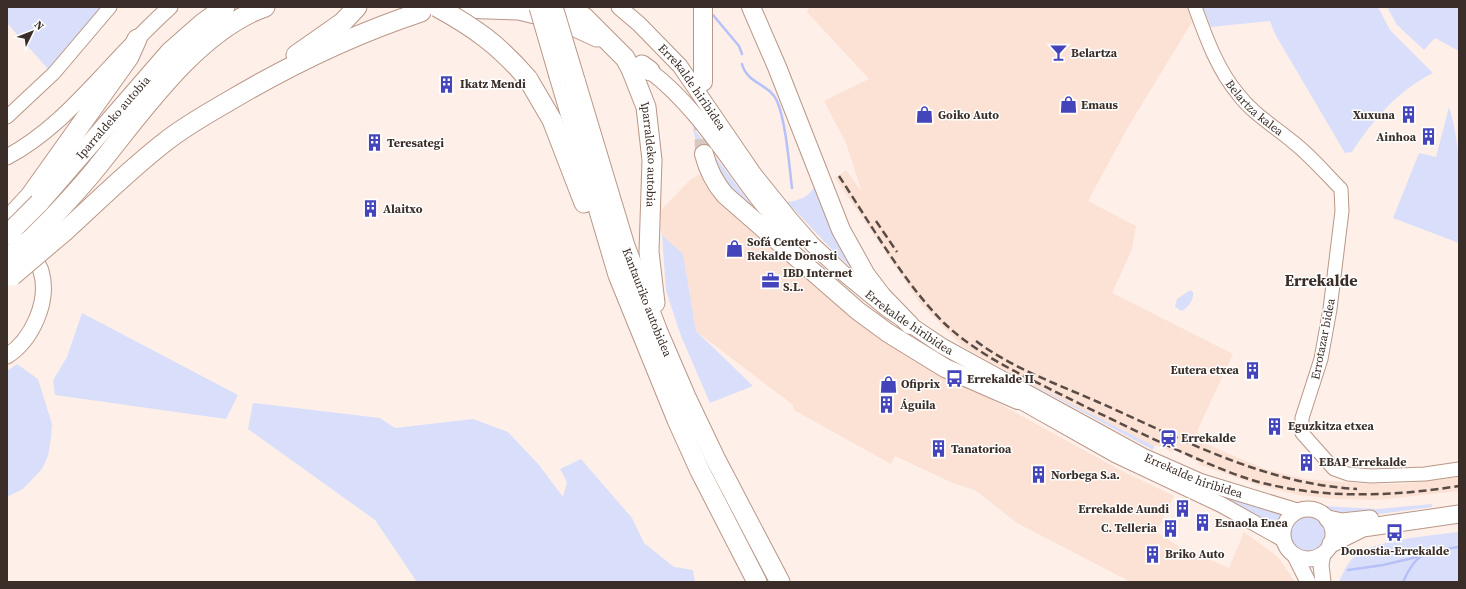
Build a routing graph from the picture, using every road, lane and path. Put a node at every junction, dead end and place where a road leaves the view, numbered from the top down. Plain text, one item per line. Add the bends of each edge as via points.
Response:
1 (110, 7) edge
2 (170, 7) edge
3 (208, 7) edge
4 (226, 7) edge
5 (265, 7) edge
6 (357, 7) edge
7 (539, 7) edge
8 (553, 7) edge
9 (568, 7) edge
10 (619, 7) edge
11 (703, 7) edge
12 (1195, 7) edge
13 (459, 8) edge
14 (429, 9) edge
15 (751, 10) edge
16 (601, 38) dead end
17 (137, 39) junction
18 (646, 68) dead end
19 (567, 78) junction
20 (266, 79) junction
21 (703, 82) dead end
22 (7, 117) edge
23 (704, 154) tunnel mouth
24 (7, 157) edge
25 (78, 158) junction
26 (1341, 189) joint
27 (34, 200) junction
28 (7, 221) edge
29 (59, 224) junction
30 (7, 225) edge
31 (7, 235) edge
32 (9, 271) edge
33 (618, 275) junction
34 (910, 325) junction
35 (658, 332) junction
36 (7, 356) edge
37 (1018, 400) junction
38 (1459, 469) edge
39 (1459, 508) edge
40 (1297, 511) junction
41 (1459, 514) edge
42 (1328, 519) junction
43 (1283, 539) junction
44 (1327, 549) junction
45 (1295, 556) junction
46 (757, 582) edge
47 (780, 582) edge
48 (1308, 582) edge
49 (1323, 582) edge

1 - 22 street via 54,73
2 - 17 main road
3 - 25 highway via 171,38 135,81
4 - 25 highway, Iparraldeko autobia via 170,52
5 - 29 highway, Iparraldeko autobia via 230,24 196,52 119,140
6 - 20 highway via 343,22
7 - 19 highway, Kantauriko autobidea, bridge
8 - 19 highway, Kantauriko autobidea, bridge
9 - 35 highway, Iparraldeko autobia via 584,17 625,58 646,107 652,160 649,252
10 - 34 main road, Errekalde hiribidea via 680,66 754,174 813,245 856,285
11 - 21 highway
12 - 26 street, Belartza kalea via 1213,53 1237,94 1250,109 1307,153
13 - 16 highway via 519,10 560,20
14 - 20 highway via 392,21
14 - 33 highway, bridge via 468,23 497,45 528,79 552,120 602,250
15 - 34 highway via 778,67 841,230 866,275
17 - 24 main road via 64,117 34,142
17 - 27 highway via 129,57
18 - 37 main road, Errekalde hiribidea via 684,100 754,194 803,249 837,281 908,336
19 - 33 highway, Kantauriko autobidea
19 - 35 highway, Kantauriko autobidea via 625,246
20 - 29 highway via 165,142
23 - 37 highway via 715,184 725,195 858,311 901,342 945,368
25 - 27 highway, Iparraldeko autobia
26 - 38 street, Errotazar bidea via 1342,211 1330,309 1321,358 1302,418 1302,432 1334,469 1348,474 1425,474
27 - 28 highway
27 - 31 highway, Iparraldeko autobia, bridge
29 - 32 highway, Iparraldeko autobia, bridge via 31,239
30 - 36 main road via 23,240 41,271 42,284 41,300 34,324 14,352
33 - 46 highway, Kantauriko autobidea via 676,420
34 - 40 main road, Errekalde hiribidea via 942,346 1171,469
35 - 47 highway, Kantauriko autobidea via 716,460
37 - 43 main road, Errekalde hiribidea via 1116,455 1222,505
39 - 42 main road via 1358,522
40 - 42 main road via 1310,508
40 - 43 main road via 1286,520
41 - 44 main road via 1363,528
42 - 44 main road via 1333,532
43 - 45 main road via 1288,550
44 - 45 main road via 1310,559
44 - 49 main road via 1321,565
45 - 48 main road

